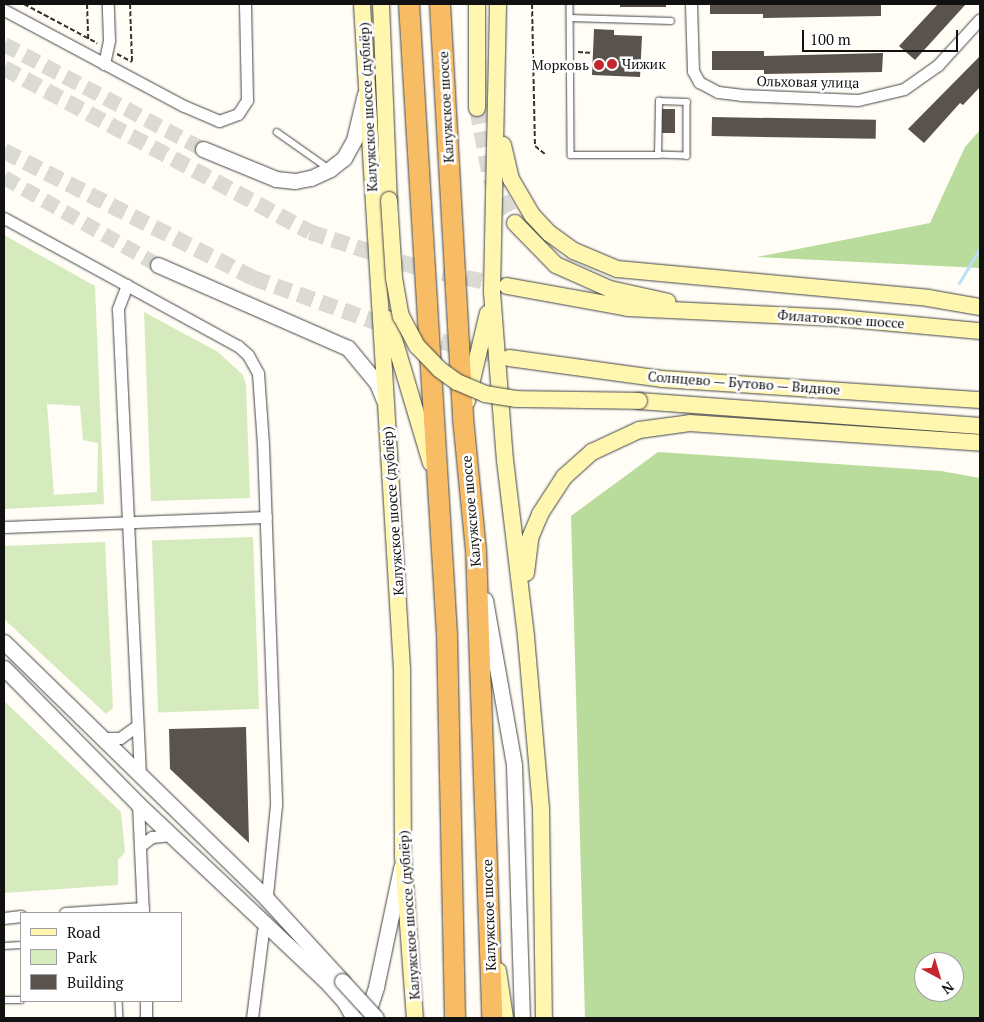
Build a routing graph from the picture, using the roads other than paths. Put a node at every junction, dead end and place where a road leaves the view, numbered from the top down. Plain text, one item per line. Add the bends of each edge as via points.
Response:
1 (108, 4) edge
2 (245, 4) edge
3 (362, 4) edge
4 (381, 4) edge
5 (408, 4) edge
6 (440, 4) edge
7 (477, 4) edge
8 (498, 4) edge
9 (570, 4) edge
10 (691, 4) edge
11 (4, 10) edge
12 (570, 18) junction
13 (980, 19) edge
14 (671, 21) dead end
15 (104, 64) junction
16 (366, 90) junction
17 (477, 108) tunnel mouth
18 (498, 114) junction
19 (277, 132) dead end
20 (203, 149) tunnel mouth
21 (658, 156) junction
22 (330, 169) junction
23 (4, 218) edge
24 (515, 223) tunnel mouth
25 (158, 266) tunnel mouth
26 (127, 285) junction
27 (379, 285) junction
28 (500, 289) junction
29 (980, 306) edge
30 (702, 310) junction
31 (980, 326) edge
32 (940, 327) junction
33 (980, 331) edge
34 (509, 358) tunnel mouth
35 (980, 400) edge
36 (386, 406) junction
37 (463, 418) junction
38 (980, 426) edge
39 (980, 443) edge
40 (441, 494) junction
41 (266, 517) junction
42 (128, 522) junction
43 (4, 527) edge
44 (476, 550) junction
45 (526, 637) junction
46 (4, 642) edge
47 (4, 668) edge
48 (135, 727) junction
49 (104, 738) junction
50 (140, 774) junction
51 (138, 804) junction
52 (171, 835) junction
53 (140, 846) junction
54 (403, 856) junction
55 (267, 895) dead end
56 (143, 911) edge
57 (104, 912) edge
58 (20, 916) edge
59 (4, 918) edge
60 (490, 920) junction
61 (264, 931) dead end
62 (20, 945) edge
63 (4, 946) edge
64 (4, 1000) edge
65 (20, 1000) edge
66 (120, 1002) edge
67 (146, 1002) edge
68 (120, 1018) edge
69 (146, 1018) edge
70 (252, 1018) edge
71 (354, 1018) edge
72 (366, 1018) edge
73 (376, 1018) edge
74 (415, 1018) edge
75 (455, 1018) edge
76 (492, 1018) edge
77 (505, 1018) edge
78 (522, 1018) edge
79 (544, 1018) edge

1 - 15 street via 109,40
2 - 15 street via 247,100 242,110 228,120 206,118
3 - 16 main road, Калужское шоссе (дублёр)
4 - 38 main road, bridge via 394,278 401,316 417,346 439,370 457,382 486,394 516,399 639,401
5 - 40 highway, Калужское шоссе
6 - 37 highway, Калужское шоссе
7 - 17 main road
8 - 18 main road
9 - 12 lane
10 - 13 street, Ольховая улица via 693,71 699,82 718,92 741,95 858,100 904,89 938,65
11 - 15 street
12 - 14 lane
12 - 21 lane via 571,155
16 - 22 street via 354,140 344,158
16 - 27 main road, Калужское шоссе (дублёр)
18 - 28 main road
18 - 29 main road via 506,160 519,197 550,233 574,251 598,262 647,273 824,288
19 - 22 lane
20 - 22 street via 276,179 295,181
21 - 21 lane via 687,156 687,102 659,101
23 - 26 street
24 - 30 main road via 556,265 590,282
25 - 36 street via 348,348 377,383
26 - 41 street via 238,346 252,360 260,387
26 - 42 street via 118,309
27 - 36 main road, Калужское шоссе (дублёр)
27 - 40 main road
28 - 30 main road via 628,308
28 - 37 main road
28 - 45 main road via 504,460
30 - 32 main road, Филатовское шоссе
31 - 32 lane
32 - 33 main road, Филатовское шоссе
34 - 35 main road, Солнцево — Бутово — Видное via 662,379
36 - 54 main road, Калужское шоссе (дублёр) via 402,669
37 - 44 highway, Калужское шоссе
39 - 45 main road via 690,423 654,426 623,435 577,464 564,477 540,514 526,558
40 - 75 highway, Калужское шоссе via 448,634
41 - 42 street
41 - 55 street via 276,805
42 - 43 street
42 - 48 street
44 - 60 highway, Калужское шоссе
44 - 78 street via 514,765
45 - 79 main road via 541,809
46 - 49 street
47 - 51 street
48 - 49 street via 124,737
48 - 50 street
49 - 50 street
50 - 73 street, bridge via 266,898
51 - 52 street
51 - 53 street
52 - 53 street via 152,837
52 - 71 street via 344,1001
53 - 56 street
54 - 72 street via 378,978
54 - 74 main road, Калужское шоссе (дублёр)
56 - 57 street
58 - 59 street
60 - 76 highway, Калужское шоссе
60 - 77 main road
61 - 70 street
62 - 63 lane
64 - 65 lane
66 - 68 lane
67 - 69 street

